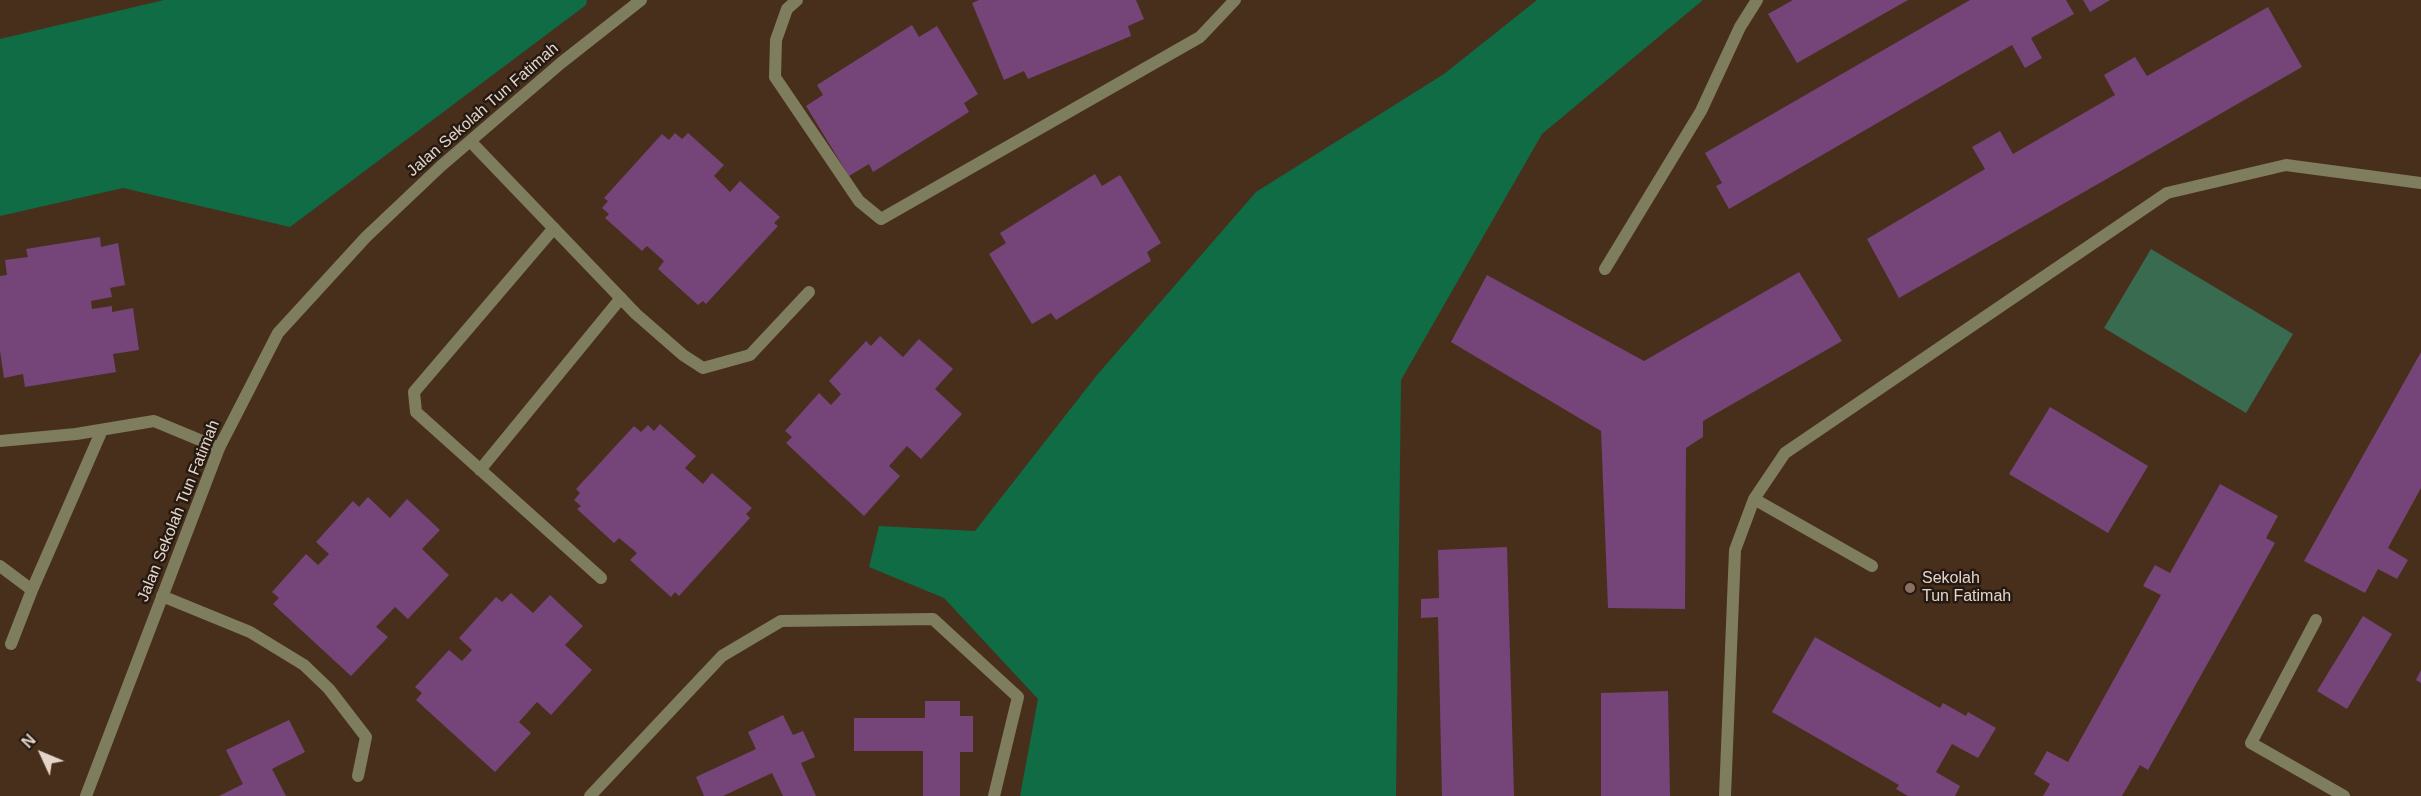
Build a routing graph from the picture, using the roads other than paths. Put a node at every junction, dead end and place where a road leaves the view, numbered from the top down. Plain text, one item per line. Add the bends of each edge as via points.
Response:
1 (641, 0) edge
2 (798, 0) edge
3 (1235, 0) edge
4 (1757, 0) edge
5 (471, 142) junction
6 (2421, 183) edge
7 (554, 228) junction
8 (1605, 269) dead end
9 (809, 292) dead end
10 (621, 298) junction
11 (102, 430) junction
12 (0, 441) edge
13 (219, 448) junction
14 (480, 470) junction
15 (1754, 499) junction
16 (0, 566) edge
17 (1872, 566) dead end
18 (601, 578) dead end
19 (32, 590) junction
20 (162, 596) junction
21 (2316, 620) dead end
22 (11, 644) dead end
23 (358, 776) dead end
24 (86, 796) edge
25 (590, 796) edge
26 (994, 796) edge
27 (1725, 796) edge
28 (2344, 796) edge

1 - 5 street, Jalan Sekolah Tun Fatimah
2 - 3 street via 787,9 776,40 775,77 859,201 881,219 1200,37
4 - 8 street via 1740,27 1701,111
5 - 7 street
5 - 13 street, Jalan Sekolah Tun Fatimah via 366,237 278,333
6 - 15 street via 2286,165 2168,193 1785,453
7 - 10 street
7 - 14 street via 414,392 416,412
9 - 10 street via 750,355 703,368 683,355
10 - 14 street
11 - 12 street
11 - 13 street via 154,422
11 - 19 street
13 - 20 street, Jalan Sekolah Tun Fatimah
14 - 18 street
15 - 17 street
15 - 27 street via 1735,550
16 - 19 street
19 - 22 street
20 - 23 street via 250,632 304,665 329,689 366,737
20 - 24 street, Jalan Sekolah Tun Fatimah
21 - 28 street via 2251,743
25 - 26 street via 722,656 781,621 921,619 933,619 1018,697

